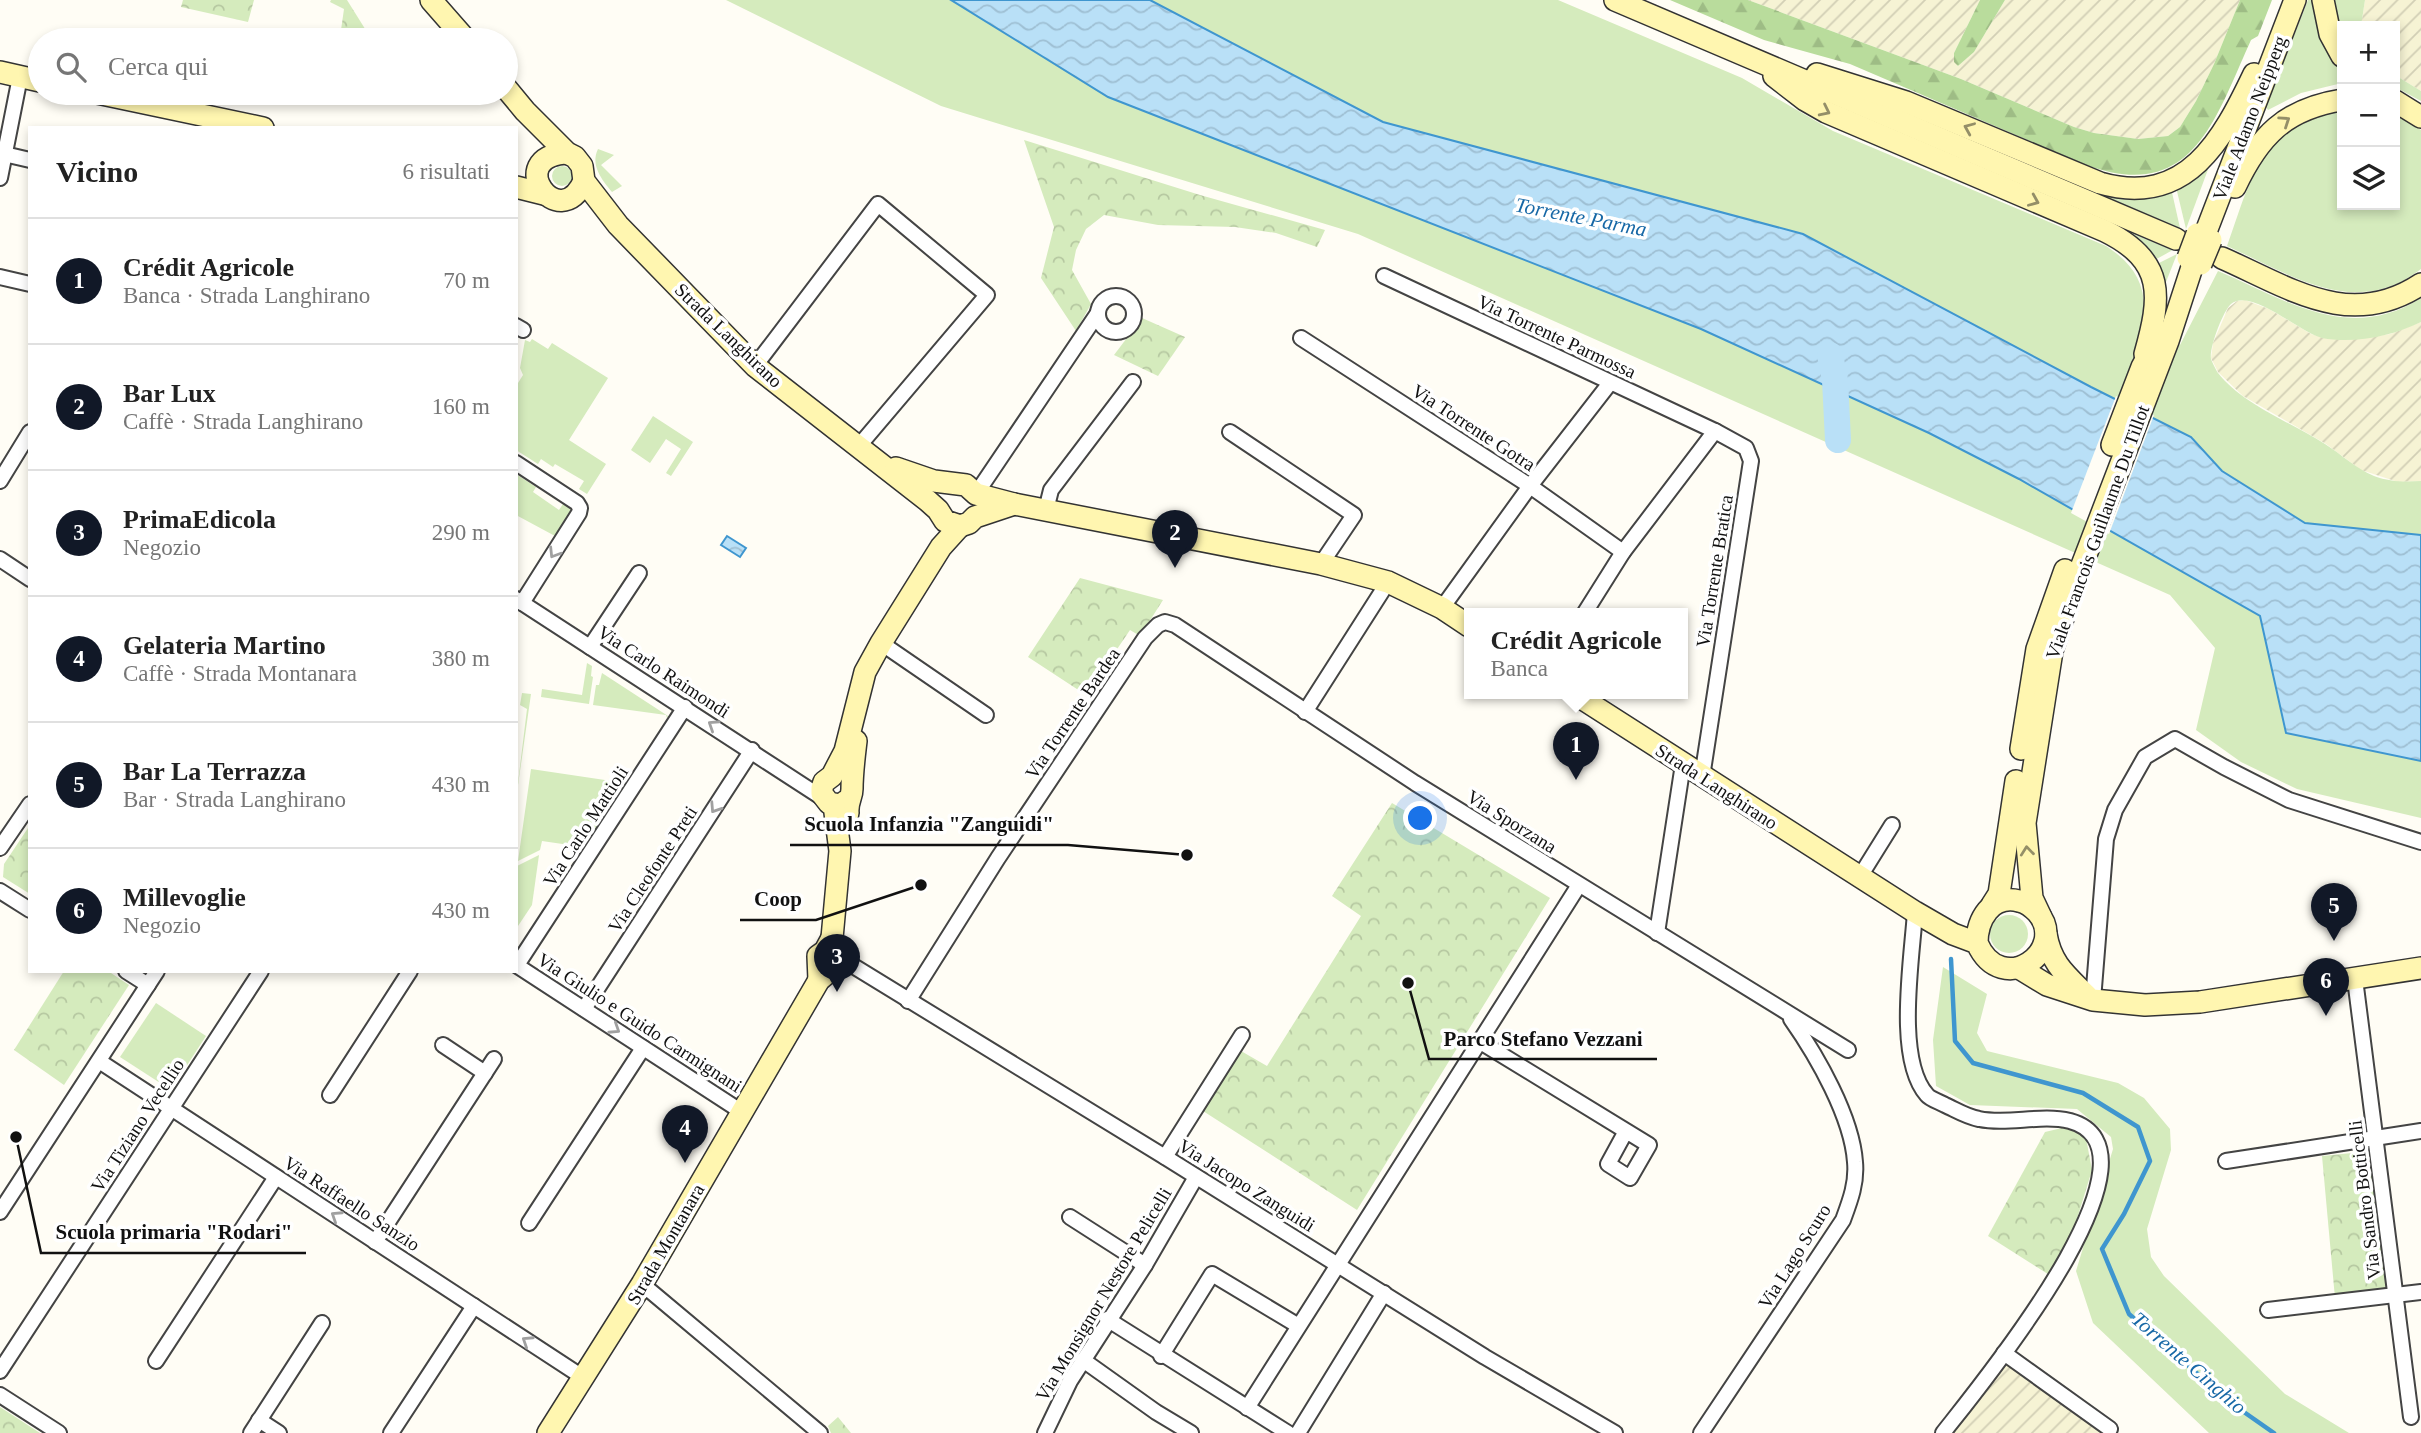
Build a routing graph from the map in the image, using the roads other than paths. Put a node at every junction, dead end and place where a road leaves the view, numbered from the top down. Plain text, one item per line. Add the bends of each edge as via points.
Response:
1 (431, 0) edge
2 (1615, 0) edge
3 (2282, 0) edge
4 (2295, 0) edge
5 (2323, 0) edge
6 (456, 28) edge
7 (2337, 47) edge
8 (1750, 58) junction
9 (2254, 74) junction
10 (20, 77) edge
11 (2337, 101) edge
12 (518, 103) edge
13 (2400, 104) edge
14 (154, 105) edge
15 (525, 111) junction
16 (2421, 117) edge
17 (254, 126) edge
18 (3, 153) edge
19 (567, 153) junction
20 (28, 159) edge
21 (540, 165) junction
22 (518, 173) edge
23 (0, 178) edge
24 (584, 181) junction
25 (518, 188) edge
26 (544, 194) junction
27 (569, 200) junction
28 (618, 225) junction
29 (2204, 237) junction
30 (2176, 239) dead end
31 (2222, 258) dead end
32 (1384, 275) dead end
33 (0, 277) edge
34 (28, 284) edge
35 (2421, 284) edge
36 (1098, 313) dead end
37 (2159, 337) junction
38 (1301, 338) dead end
39 (755, 366) junction
40 (1133, 382) dead end
41 (1610, 383) junction
42 (1715, 431) junction
43 (1230, 432) dead end
44 (28, 435) edge
45 (858, 447) junction
46 (880, 463) junction
47 (518, 464) edge
48 (0, 481) edge
49 (953, 485) junction
50 (1530, 486) junction
51 (975, 494) junction
52 (1014, 503) junction
53 (1046, 509) junction
54 (955, 518) junction
55 (1623, 552) junction
56 (0, 559) edge
57 (1321, 565) junction
58 (639, 573) dead end
59 (28, 578) edge
60 (1388, 582) junction
61 (2067, 584) junction
62 (519, 601) edge
63 (1442, 608) junction
64 (1588, 608) edge
65 (1464, 623) edge
66 (1158, 625) joint
67 (881, 643) junction
68 (590, 647) junction
69 (1584, 699) edge
70 (685, 707) junction
71 (1305, 712) junction
72 (986, 715) dead end
73 (752, 750) junction
74 (1684, 764) junction
75 (1702, 777) junction
76 (836, 790) junction
77 (28, 807) edge
78 (1892, 825) dead end
79 (2421, 842) edge
80 (0, 848) edge
81 (1859, 878) junction
82 (1579, 884) junction
83 (0, 891) edge
84 (28, 909) edge
85 (1987, 911) junction
86 (1923, 917) junction
87 (2043, 925) junction
88 (1657, 933) junction
89 (1977, 943) junction
90 (828, 961) junction
91 (518, 963) edge
92 (518, 966) edge
93 (2019, 968) junction
94 (2421, 968) edge
95 (129, 973) edge
96 (156, 973) edge
97 (260, 973) edge
98 (409, 973) edge
99 (2355, 979) junction
100 (148, 985) junction
101 (2090, 999) junction
102 (908, 1001) junction
103 (584, 1009) junction
104 (1785, 1012) junction
105 (1242, 1035) dead end
106 (1479, 1041) junction
107 (443, 1045) dead end
108 (643, 1048) junction
109 (1848, 1050) dead end
110 (495, 1059) dead end
111 (99, 1061) junction
112 (485, 1073) junction
113 (330, 1095) dead end
114 (171, 1108) junction
115 (742, 1112) junction
116 (1626, 1131) dead end
117 (2421, 1131) edge
118 (2376, 1137) junction
119 (1165, 1157) junction
120 (2226, 1161) dead end
121 (276, 1177) junction
122 (1196, 1177) junction
123 (0, 1212) edge
124 (1070, 1217) dead end
125 (528, 1223) dead end
126 (375, 1242) junction
127 (1337, 1264) junction
128 (1145, 1265) junction
129 (642, 1284) junction
130 (1384, 1293) junction
131 (2421, 1293) edge
132 (2395, 1296) junction
133 (474, 1306) junction
134 (2268, 1310) dead end
135 (1107, 1320) junction
136 (323, 1324) dead end
137 (1297, 1325) junction
138 (2004, 1353) junction
139 (1161, 1356) junction
140 (1083, 1360) junction
141 (156, 1361) dead end
142 (0, 1371) edge
143 (584, 1378) junction
144 (0, 1395) edge
145 (1247, 1408) junction
146 (2411, 1417) dead end
147 (259, 1420) junction
148 (2110, 1429) dead end
149 (59, 1433) edge
150 (251, 1433) edge
151 (279, 1433) edge
152 (391, 1433) edge
153 (548, 1433) edge
154 (820, 1433) edge
155 (1045, 1433) edge
156 (1191, 1433) edge
157 (1287, 1433) edge
158 (1298, 1433) edge
159 (1615, 1433) edge
160 (1701, 1433) edge
161 (1943, 1433) edge

1 - 6 main road
2 - 8 main road
3 - 9 main road, Viale Adamo Neipperg
4 - 29 main road, Viale Adamo Neipperg
5 - 7 main road
9 -> 8 main road via 2226,129 2206,156 2172,180 2132,188 2100,183 1884,94
8 - 30 main road
8 -> 37 main road via 1826,112 2129,244 2147,266 2154,285
9 - 29 main road, Viale Adamo Neipperg
10 - 18 street
29 -> 11 main road via 2267,135 2304,110
12 - 15 main road, Strada Langhirano
13 - 16 main road
14 - 17 main road
15 - 19 main road, Strada Langhirano
15 - 21 main road, Strada Langhirano
18 - 20 street
18 - 23 street
19 - 21 main road via 552,154
19 - 24 main road, Strada Langhirano via 582,166
21 - 22 main road
21 - 26 main road, Strada Langhirano via 538,183
24 - 27 main road
24 - 28 main road, Strada Langhirano
25 - 26 main road
26 - 27 main road, Strada Langhirano
27 - 28 main road, Strada Langhirano
28 - 39 main road, Strada Langhirano
29 - 37 main road, Viale Francois Guillaume Du Tillot, bridge
31 - 35 main road via 2344,306 2385,302
32 - 41 street, Via Torrente Parmossa
33 - 34 street
36 - 51 street
37 - 61 main road, Viale Francois Guillaume Du Tillot
37 - 61 main road, Viale Francois Guillaume Du Tillot via 2142,367
38 - 50 street, Via Torrente Gotra
39 - 45 main road, Strada Langhirano
39 - 45 street via 878,204 987,295
40 - 53 street via 1051,490
41 - 42 street, Via Torrente Parmossa
41 - 50 street
42 - 55 street
42 - 75 street, Via Torrente Bratica via 1746,448 1751,461
43 - 57 street via 1354,515
44 - 48 street
45 - 46 main road, Strada Langhirano
46 - 49 main road, Strada Langhirano
46 - 54 main road, Strada Langhirano
47 -> 62 street via 580,508
49 - 51 main road, Strada Langhirano via 966,485
49 - 54 main road via 938,499
50 - 55 street, Via Torrente Gotra
50 - 63 street
51 - 52 main road, Strada Langhirano
51 - 54 main road via 979,505
52 - 53 main road, Strada Langhirano
52 - 54 main road
53 - 57 main road, Strada Langhirano
54 - 67 main road, Strada Montanara
55 - 64 street
56 - 59 street
57 - 60 main road, Strada Langhirano
58 - 68 street
60 - 63 main road, Strada Langhirano
60 - 71 street
61 - 85 main road, Viale Francois Guillaume Du Tillot via 2044,625 2034,662 1999,894
87 -> 61 main road, Viale Francois Guillaume Du Tillot via 2032,898 2026,811 2049,663
62 - 68 street, Via Carlo Raimondi
63 - 65 main road, Strada Langhirano
66 - 71 street, Via Sporzana via 1175,625
66 - 102 street, Via Torrente Bardea via 998,858
67 - 72 street
67 - 76 main road, Strada Montanara via 865,672
68 - 70 street, Via Carlo Raimondi
69 - 74 main road, Strada Langhirano
73 -> 70 street, Via Carlo Raimondi
70 - 91 street, Via Carlo Mattioli
71 - 82 street, Via Sporzana
73 - 76 street, Via Carlo Raimondi via 791,775
73 -> 103 street, Via Cleofonte Preti
74 - 75 main road, Strada Langhirano
74 - 88 street
75 - 81 main road, Strada Langhirano
76 - 90 main road, Strada Montanara via 848,821 840,851
77 - 80 street
78 - 81 street
79 - 101 street via 2290,800 2175,739 2145,757 2115,810 2106,839
81 - 86 main road, Strada Langhirano
82 - 88 street, Via Sporzana
82 - 106 street
83 - 84 street
85 - 86 main road via 1956,923
85 - 87 main road via 2005,900 2019,901 2031,906
85 - 89 main road via 1977,929
86 - 89 main road, Strada Langhirano
86 - 138 street via 1908,1038 1911,1063 1927,1096 1981,1119 2070,1121 2088,1131 2098,1147 2102,1167 2087,1221 2059,1274
87 - 93 main road via 2042,949 2033,961
87 - 101 main road via 2049,953
88 - 104 street, Via Sporzana
89 - 93 main road, Strada Langhirano via 1998,967
90 - 102 street, Via Jacopo Zanguidi via 858,971
90 - 115 main road, Strada Montanara
92 - 103 street, Via Giulio e Guido Carmignani
93 - 101 main road, Strada Langhirano via 2047,985
94 - 99 main road, Strada Langhirano
95 - 100 street
96 - 100 street
97 - 114 street, Via Tiziano Vecellio
98 - 113 street
99 - 101 main road, Strada Langhirano via 2200,1002 2145,1005
99 - 118 street, Via Sandro Botticelli
100 - 111 street
102 - 119 street, Via Jacopo Zanguidi
103 -> 108 street, Via Giulio e Guido Carmignani
104 - 109 street, Via Sporzana
104 - 160 street, Via Lago Scuro via 1810,1045 1851,1133 1854,1188 1843,1220
105 - 119 street
106 - 116 street
106 - 127 street
107 - 112 street
108 - 115 street, Via Giulio e Guido Carmignani
108 - 125 street
110 - 112 street
111 - 114 street, Via Raffaello Sanzio
111 - 123 street
112 - 126 street
114 - 121 street, Via Raffaello Sanzio
114 - 142 street, Via Tiziano Vecellio
115 - 129 main road, Strada Montanara
117 - 118 street
118 - 120 street
118 - 132 street, Via Sandro Botticelli
119 - 122 street, Via Jacopo Zanguidi
126 -> 121 street, Via Raffaello Sanzio
121 - 141 street
122 - 127 street, Via Jacopo Zanguidi
122 - 128 street, Via Monsignor Nestore Pelicelli
124 - 128 street
126 - 133 street, Via Raffaello Sanzio
127 - 130 street, Via Jacopo Zanguidi
127 - 137 street
128 - 135 street, Via Monsignor Nestore Pelicelli
129 - 143 main road, Strada Montanara
129 - 154 street
130 - 158 street
130 - 159 street, Via Jacopo Zanguidi
131 - 132 street
132 - 134 street
132 - 146 street, Via Sandro Botticelli
143 -> 133 street, Via Raffaello Sanzio
133 - 152 street
135 - 139 street
135 - 140 street, Via Monsignor Nestore Pelicelli
136 - 147 street
137 - 139 street via 1212,1274
137 - 145 street
138 - 148 street
138 - 161 street
139 - 145 street
140 - 155 street, Via Monsignor Nestore Pelicelli
140 - 156 street
143 - 153 main road, Strada Montanara
144 - 149 street
145 - 157 street
147 - 150 street
147 - 151 street

